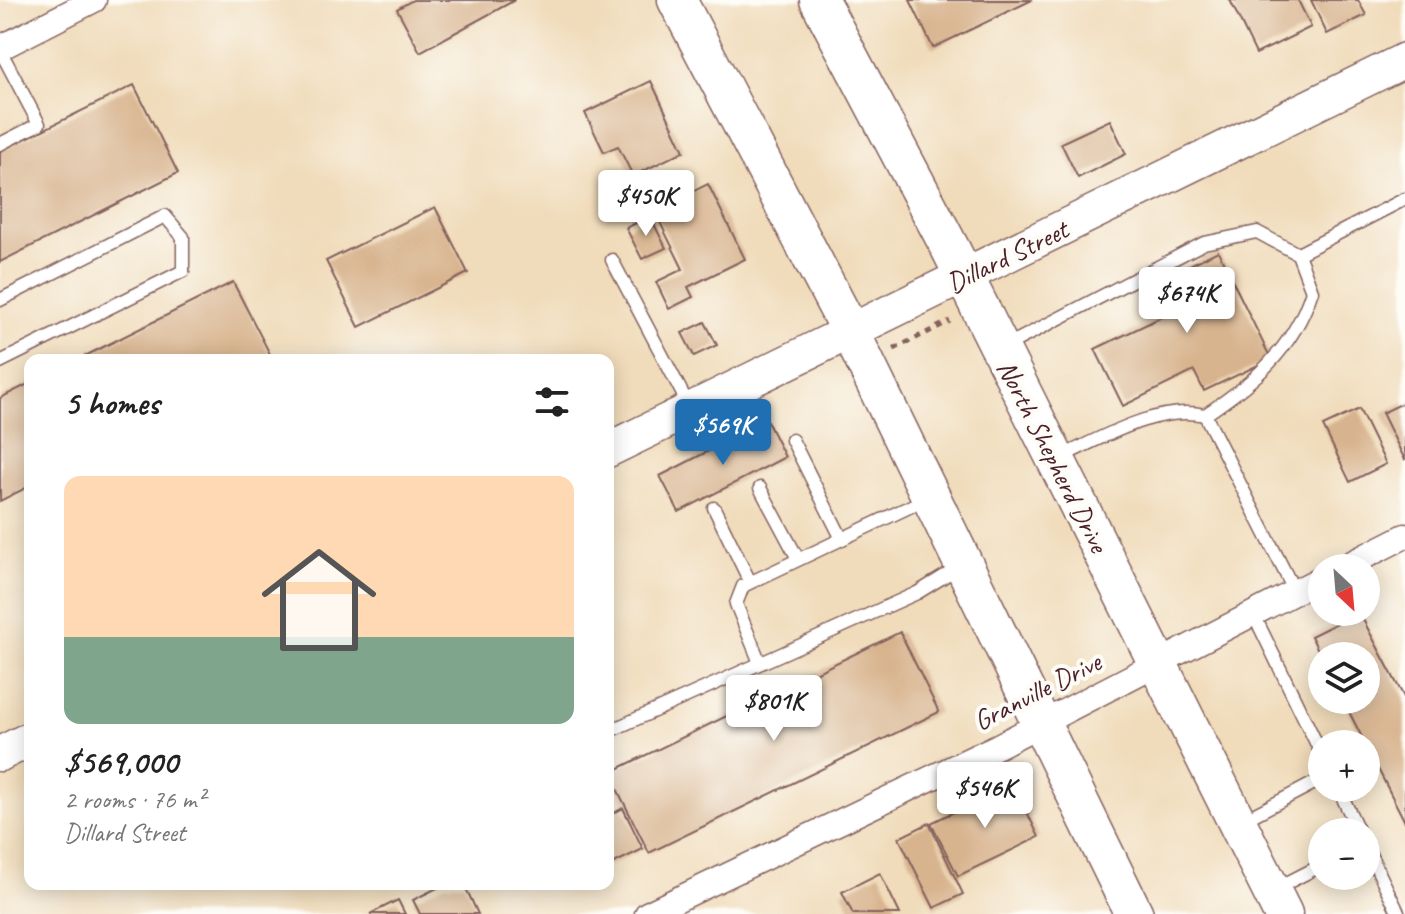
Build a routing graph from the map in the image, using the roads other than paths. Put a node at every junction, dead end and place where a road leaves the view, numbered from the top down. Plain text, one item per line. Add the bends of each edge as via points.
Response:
1 (94, 0) edge
2 (677, 0) edge
3 (819, 0) edge
4 (0, 49) edge
5 (1405, 60) edge
6 (0, 144) edge
7 (1405, 199) edge
8 (1298, 254) junction
9 (612, 260) dead end
10 (965, 277) junction
11 (0, 300) edge
12 (849, 329) junction
13 (1000, 350) junction
14 (0, 362) edge
15 (690, 409) junction
16 (1205, 415) junction
17 (792, 440) dead end
18 (614, 447) edge
19 (1055, 459) junction
20 (760, 488) dead end
21 (931, 496) junction
22 (714, 508) dead end
23 (1405, 536) edge
24 (842, 539) junction
25 (1370, 554) edge
26 (798, 559) junction
27 (964, 565) junction
28 (750, 582) junction
29 (1308, 585) edge
30 (1295, 592) junction
31 (1253, 613) junction
32 (760, 663) junction
33 (1156, 663) junction
34 (1041, 723) junction
35 (614, 729) dead end
36 (1310, 730) edge
37 (24, 742) edge
38 (0, 754) edge
39 (1308, 786) edge
40 (1237, 823) junction
41 (1380, 875) edge
42 (1308, 877) edge
43 (1278, 902) edge
44 (647, 914) edge
45 (1134, 914) edge
46 (1399, 914) edge

1 - 4 street
2 - 12 main road
3 - 10 main road, North Shepherd Drive
4 - 6 lane via 39,124
5 - 10 street, Dillard Street
7 - 8 lane
8 - 13 lane via 1257,232 1204,243
8 - 16 lane via 1312,291 1287,345 1259,377
9 - 15 lane
10 - 12 street, Dillard Street
10 - 13 main road, North Shepherd Drive
11 - 14 lane via 165,216 183,237 183,271
12 - 15 street, Dillard Street
12 - 21 main road
13 - 19 main road, North Shepherd Drive
15 - 18 street, Dillard Street
16 - 19 lane via 1191,412 1130,426
16 - 30 lane
17 - 24 lane
19 - 33 main road, North Shepherd Drive
20 - 26 lane
21 - 24 lane
21 - 27 main road
22 - 28 lane
23 - 25 street
24 - 26 lane
26 - 28 lane
27 - 32 lane via 917,593
27 - 34 main road
28 - 32 lane via 736,604
29 - 30 street, Granville Drive
30 - 31 street, Granville Drive
31 - 33 street, Granville Drive
31 - 36 lane
32 - 35 lane
33 - 34 street, Granville Drive
33 - 40 main road, North Shepherd Drive
34 - 44 street, Granville Drive
34 - 45 main road
37 - 38 street
39 - 40 lane
40 - 43 main road, North Shepherd Drive
41 - 46 lane
42 - 43 lane

